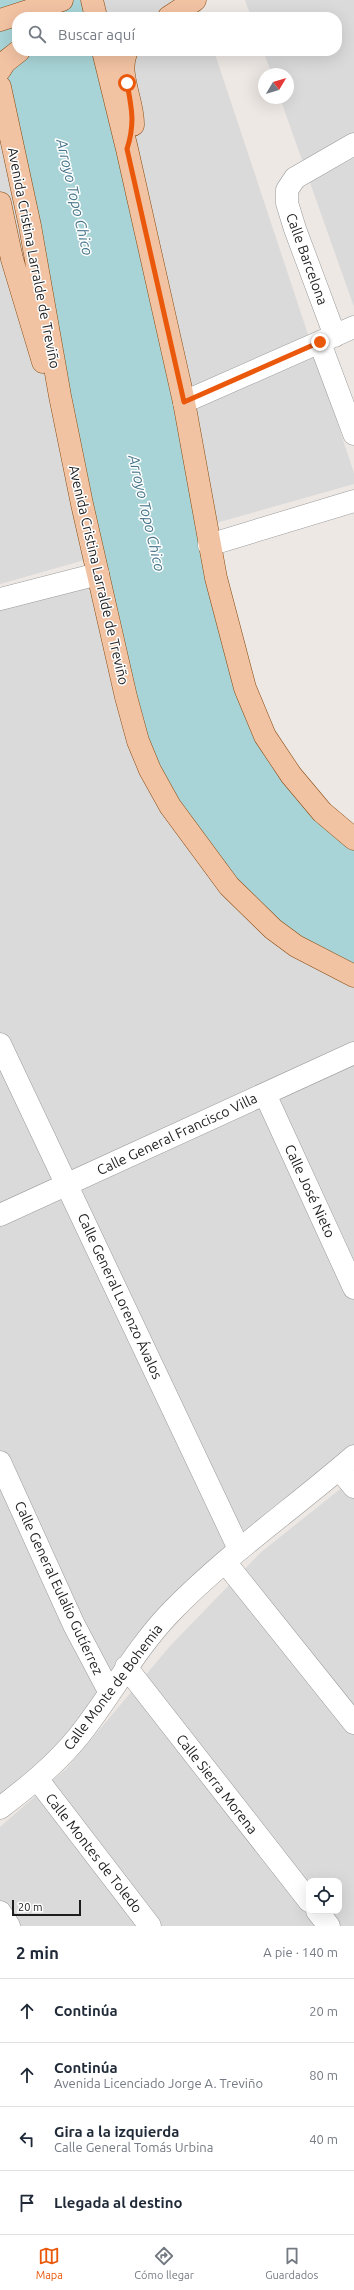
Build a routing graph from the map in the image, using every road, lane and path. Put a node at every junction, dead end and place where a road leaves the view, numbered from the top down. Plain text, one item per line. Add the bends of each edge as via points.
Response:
1 (62, 0) edge
2 (92, 0) edge
3 (195, 0) edge
4 (25, 12) edge
5 (95, 12) edge
6 (176, 12) edge
7 (12, 16) edge
8 (0, 20) edge
9 (101, 56) edge
10 (126, 56) edge
11 (0, 87) edge
12 (354, 144) edge
13 (127, 149) junction
14 (0, 203) edge
15 (336, 335) edge
16 (60, 396) junction
17 (184, 402) junction
18 (354, 434) edge
19 (354, 501) edge
20 (209, 545) junction
21 (98, 574) junction
22 (0, 599) edge
23 (354, 839) edge
24 (354, 976) edge
25 (0, 1044) edge
26 (354, 1053) edge
27 (265, 1094) junction
28 (67, 1185) junction
29 (0, 1215) edge
30 (354, 1288) edge
31 (0, 1462) edge
32 (347, 1462) edge
33 (354, 1487) edge
34 (232, 1556) junction
35 (126, 1667) junction
36 (110, 1691) junction
37 (354, 1723) edge
38 (38, 1780) junction
39 (0, 1808) edge
40 (306, 1897) edge
41 (0, 1912) edge
42 (319, 1914) edge
43 (8, 1926) edge
44 (150, 1926) edge
45 (329, 1926) edge

1 - 4 main road
2 - 5 main road
3 - 6 main road
7 - 8 main road
9 - 13 main road
10 - 13 main road via 124,69 133,114 132,133
11 - 16 main road, Avenida Cristina Larralde de Treviño via 30,226
12 - 15 street, Calle Barcelona via 295,178 288,190 287,203 295,229
13 - 17 main road
14 - 16 main road via 12,260 40,355
15 - 17 street
15 - 18 street, Calle Barcelona
16 - 21 main road, Avenida Cristina Larralde de Treviño
17 - 20 main road
19 - 20 street
20 - 23 main road via 245,688 265,736 291,775 322,812
21 - 22 street
21 - 24 main road, Avenida Cristina Larralde de Treviño via 138,741 150,770 170,806 229,886 273,929 319,960
25 - 28 street, Calle General Lorenzo Ávalos
26 - 27 street, Calle General Francisco Villa
27 - 28 street, Calle General Francisco Villa
27 - 30 street, Calle José Nieto
28 - 29 street, Calle General Francisco Villa
28 - 34 street, Calle General Lorenzo Ávalos
31 - 36 street, Calle General Eulalio Gutíerrez via 79,1636
32 - 33 street
32 - 34 street, Calle Monte de Bohemia
34 - 35 street, Calle Monte de Bohemia via 170,1612
34 - 37 street, Calle General Lorenzo Ávalos
35 - 36 street, Calle Monte de Bohemia
35 - 40 street, Calle Sierra Morena
36 - 38 street, Calle Monte de Bohemia via 78,1736
38 - 39 street, Calle Monte de Bohemia
38 - 44 street, Calle Montes de Toledo
41 - 43 street
42 - 45 street

